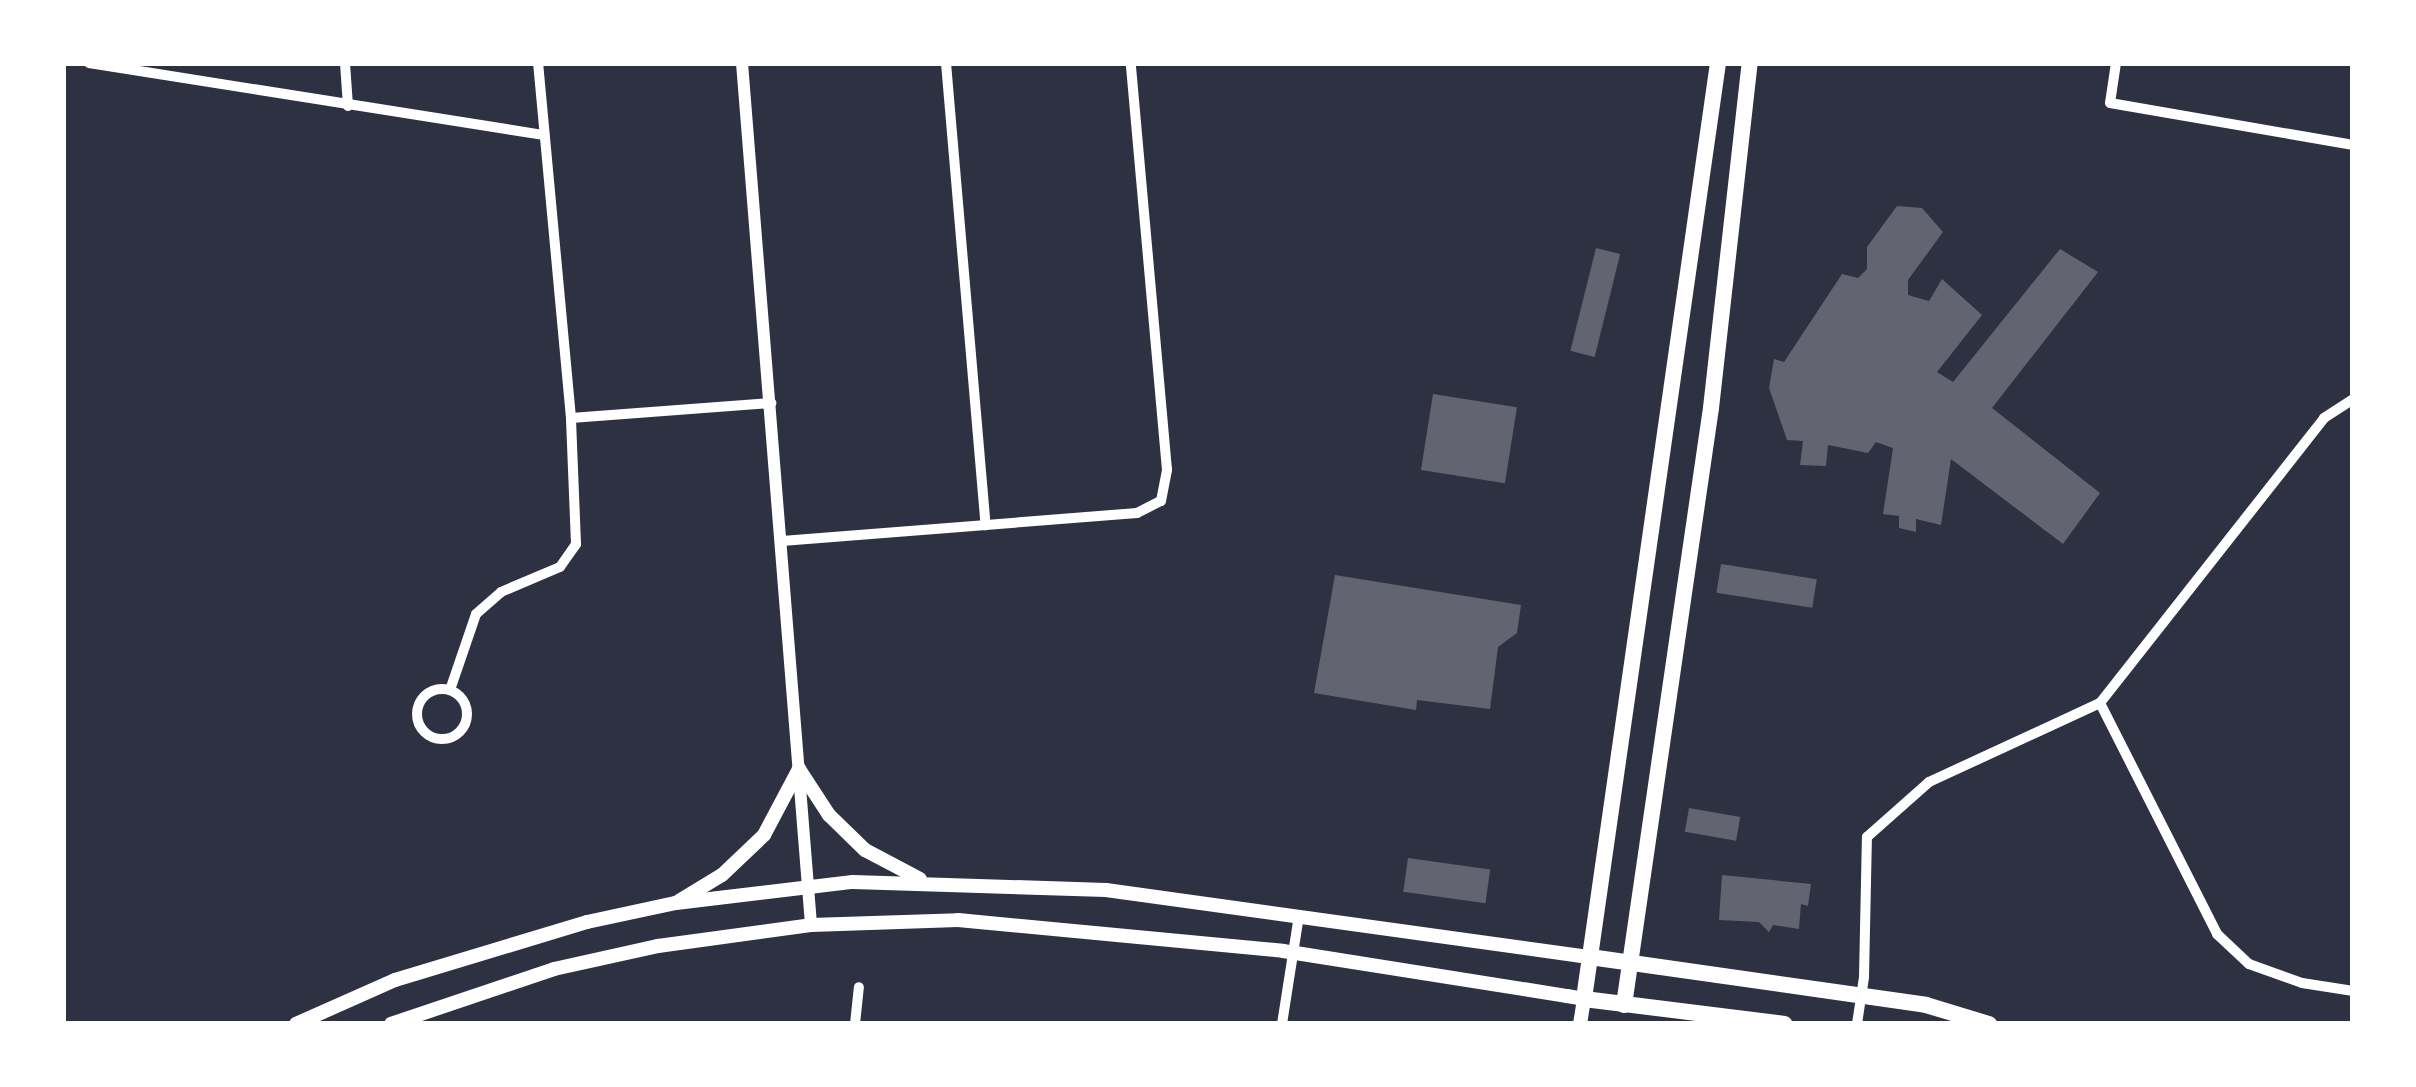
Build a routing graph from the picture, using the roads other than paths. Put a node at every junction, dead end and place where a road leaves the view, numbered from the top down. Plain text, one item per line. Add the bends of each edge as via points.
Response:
1 (92, 63) edge
2 (345, 63) edge
3 (538, 63) edge
4 (742, 63) edge
5 (946, 63) edge
6 (1131, 63) edge
7 (1718, 63) edge
8 (1750, 63) edge
9 (2116, 63) edge
10 (348, 106) junction
11 (544, 135) junction
12 (2353, 145) edge
13 (2353, 399) edge
14 (771, 403) junction
15 (572, 418) junction
16 (986, 525) junction
17 (782, 541) junction
18 (449, 690) junction
19 (2099, 704) junction
20 (799, 769) junction
21 (924, 881) junction
22 (807, 886) junction
23 (676, 903) junction
24 (1299, 915) junction
25 (811, 925) junction
26 (1293, 952) junction
27 (1590, 957) junction
28 (1631, 963) junction
29 (859, 987) dead end
30 (2353, 991) edge
31 (1862, 995) junction
32 (1584, 999) junction
33 (1623, 1014) edge
34 (296, 1024) edge
35 (391, 1024) edge
36 (855, 1024) edge
37 (1282, 1024) edge
38 (1580, 1024) edge
39 (1784, 1024) edge
40 (1857, 1024) edge
41 (1989, 1024) edge

1 - 10 street
2 - 10 street
3 - 11 street
4 - 14 street
5 - 16 street
6 - 16 street via 1167,487 1151,510 1137,513
7 - 27 main road
8 - 28 main road via 1711,408
9 - 12 street via 2110,103
10 - 11 street
11 - 15 street
13 - 19 street via 2324,418
14 - 15 street
14 - 17 street
15 - 18 street via 571,557 501,592 476,614
16 - 17 street
17 - 20 street
18 - 18 street via 432,690 416,710 432,738 449,739 466,720 465,703
19 - 30 street via 2217,934 2249,964
19 - 31 street via 1929,782 1868,838
20 - 21 main road via 865,850
20 - 22 street
20 - 23 main road via 764,835
21 - 22 main road
21 - 24 main road via 1106,890
22 - 23 main road
22 - 25 street
23 - 34 main road via 495,946
24 - 26 street
24 - 27 main road
25 - 26 main road via 958,920
25 - 35 main road via 554,969
26 - 32 main road
26 - 37 street
27 - 28 main road
27 - 32 main road
28 - 31 main road
28 - 33 main road
29 - 36 street
31 - 40 street
31 - 41 main road
32 - 33 main road
32 - 38 main road
33 - 39 main road

